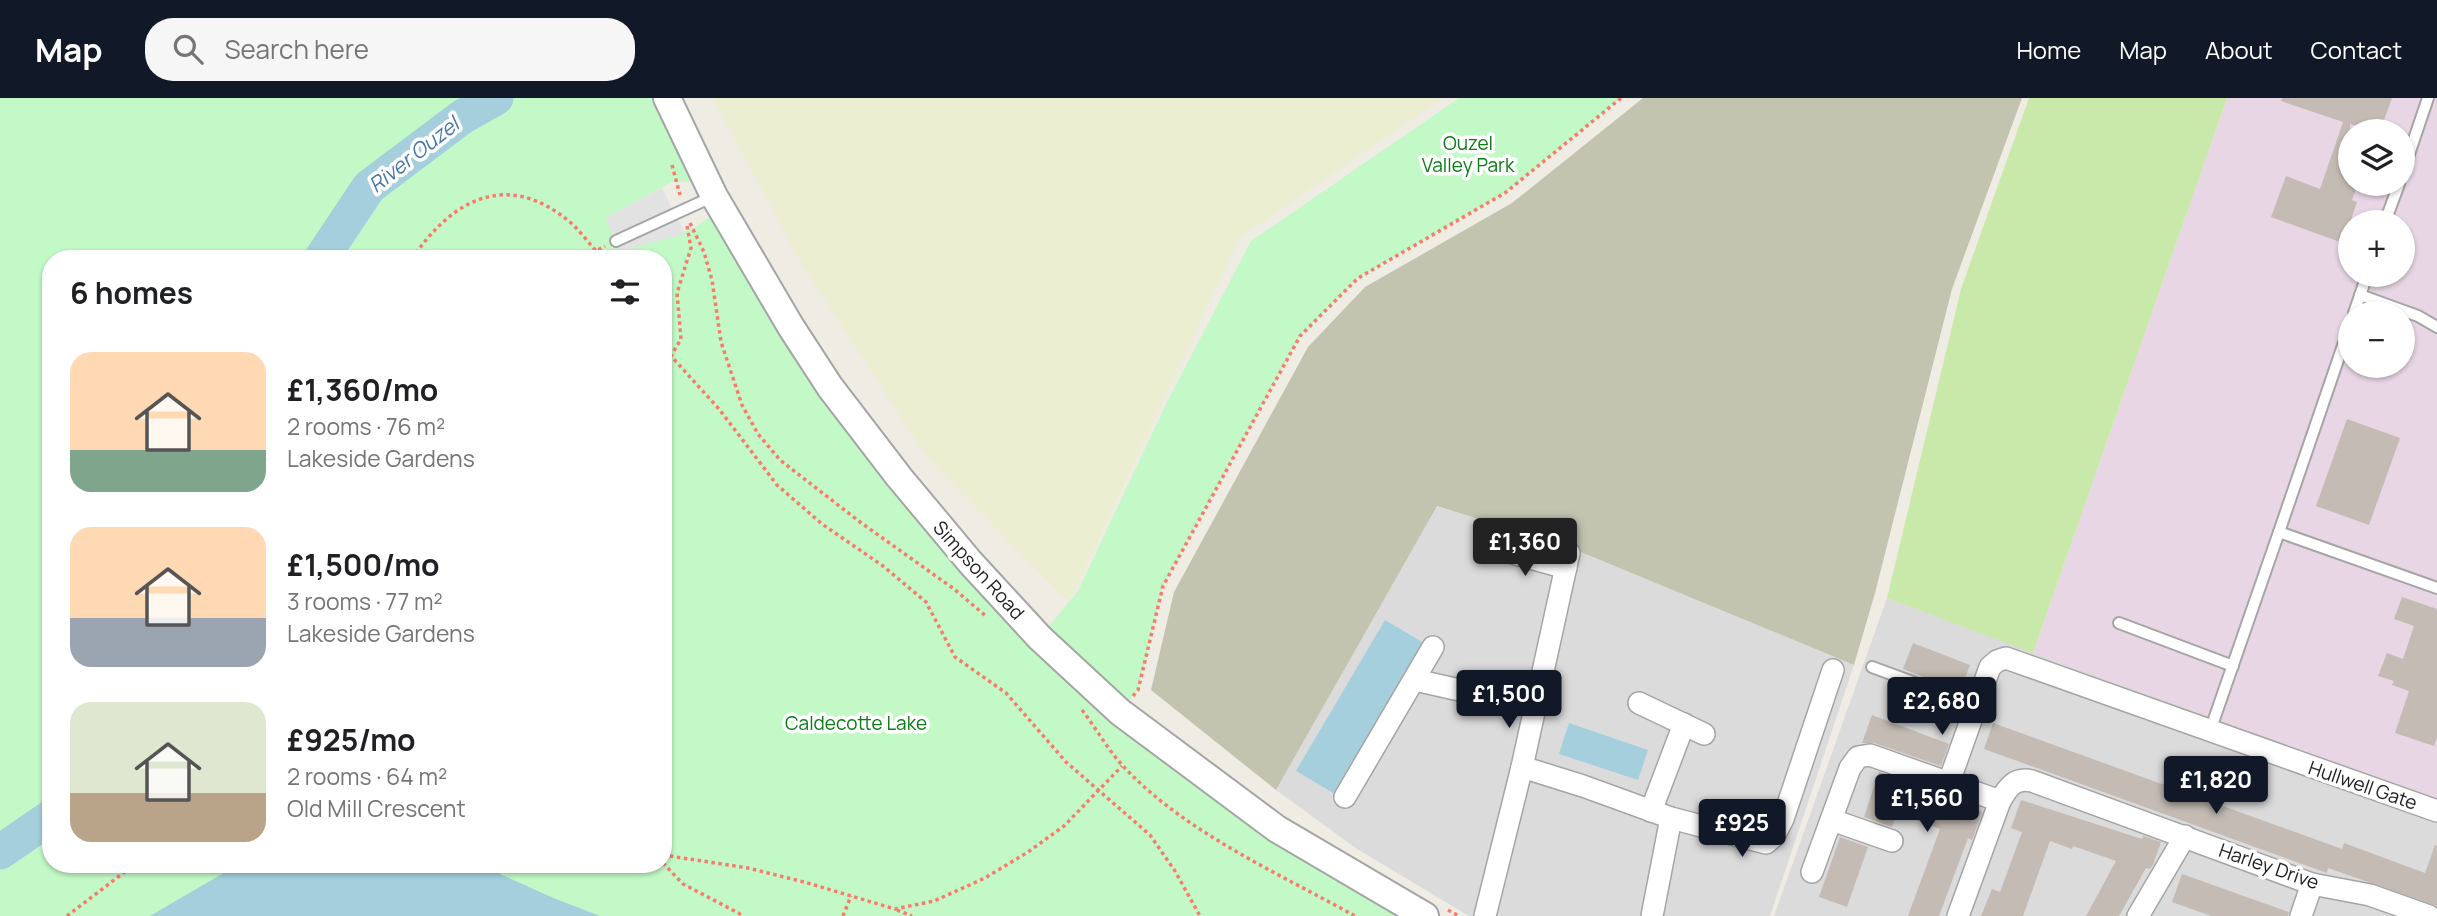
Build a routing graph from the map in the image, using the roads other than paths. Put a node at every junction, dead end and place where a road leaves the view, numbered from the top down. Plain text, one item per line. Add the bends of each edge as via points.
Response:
1 (2428, 98) edge
2 (667, 99) edge
3 (2415, 136) edge
4 (714, 196) junction
5 (616, 241) road end
6 (2363, 287) edge
7 (2360, 295) junction
8 (2358, 301) edge
9 (2437, 327) edge
10 (2338, 360) edge
11 (2279, 532) junction
12 (1494, 548) dead end
13 (2437, 588) edge
14 (2119, 623) dead end
15 (1433, 647) dead end
16 (2233, 666) junction
17 (1872, 667) dead end
18 (1833, 670) dead end
19 (1415, 680) junction
20 (1639, 703) dead end
21 (1975, 705) junction
22 (1535, 707) junction
23 (1684, 724) junction
24 (2210, 731) junction
25 (1704, 734) dead end
26 (1522, 767) junction
27 (1949, 782) junction
28 (1345, 797) dead end
29 (2000, 801) junction
30 (2437, 811) edge
31 (1661, 814) junction
32 (1832, 820) junction
33 (2185, 836) junction
34 (1892, 841) dead end
35 (1812, 872) dead end
36 (2312, 884) junction
37 (1425, 916) edge
38 (1485, 916) edge
39 (1652, 916) edge
40 (1958, 916) edge
41 (2138, 916) edge
42 (2301, 916) edge
43 (2430, 916) edge

1 - 3 lane
2 - 4 street, Simpson Road
4 - 5 lane
4 - 37 street, Simpson Road via 823,377 899,477 1040,638 1119,712 1277,829
6 - 7 lane
7 - 8 lane
7 - 9 lane
10 - 11 lane
11 - 13 lane
11 - 16 lane
12 - 22 street via 1568,561
14 - 16 lane
15 - 19 street
16 - 24 lane
17 - 21 lane
18 - 31 street via 1783,819 1766,844
19 - 22 street
19 - 28 street
20 - 23 street
21 - 24 street, Hullwell Gate via 1990,667 2006,658
21 - 27 street, Hullwell Gate
22 - 26 street
23 - 25 street
23 - 31 street
24 - 30 street, Hullwell Gate
26 - 31 street
26 - 38 street
27 - 29 street
27 - 32 street via 1864,755 1850,768
29 - 33 street, Harley Drive via 2011,784 2027,780
29 - 40 street
31 - 39 street
32 - 34 street
32 - 35 street
33 - 36 street, Harley Drive
33 - 41 street
36 - 42 street
36 - 43 street, Harley Drive via 2370,895

